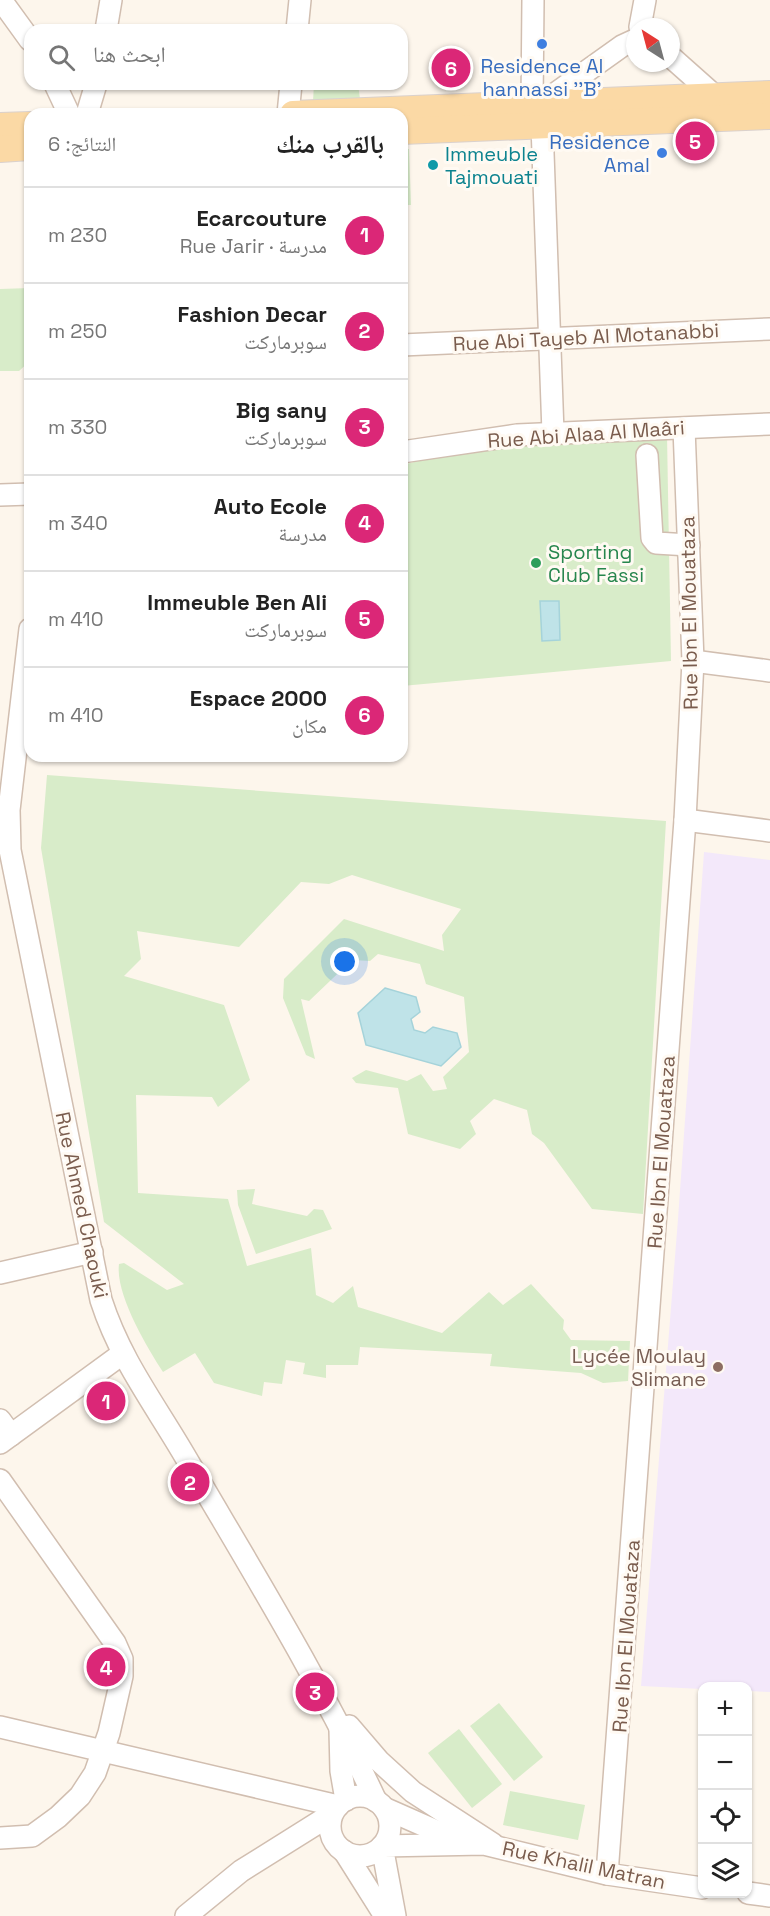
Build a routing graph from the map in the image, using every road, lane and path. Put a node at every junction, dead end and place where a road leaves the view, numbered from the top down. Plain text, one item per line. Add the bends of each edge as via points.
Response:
1 (1, 0) edge
2 (111, 0) edge
3 (300, 0) edge
4 (533, 0) edge
5 (645, 0) edge
6 (642, 18) edge
7 (107, 24) edge
8 (298, 24) edge
9 (24, 32) edge
10 (626, 44) edge
11 (680, 65) edge
12 (58, 90) edge
13 (94, 90) edge
14 (290, 90) edge
15 (770, 94) edge
16 (716, 97) junction
17 (66, 108) edge
18 (89, 108) edge
19 (289, 108) edge
20 (539, 111) junction
21 (408, 113) edge
22 (770, 116) edge
23 (24, 124) edge
24 (0, 126) edge
25 (408, 130) edge
26 (24, 147) edge
27 (0, 149) edge
28 (770, 329) edge
29 (551, 340) junction
30 (408, 345) edge
31 (770, 424) edge
32 (684, 428) junction
33 (553, 433) junction
34 (408, 451) edge
35 (647, 456) dead end
36 (24, 494) edge
37 (0, 495) edge
38 (689, 545) junction
39 (693, 661) junction
40 (770, 671) edge
41 (24, 682) edge
42 (684, 820) junction
43 (770, 831) edge
44 (6, 872) edge
45 (92, 1251) junction
46 (0, 1273) edge
47 (122, 1354) junction
48 (4, 1433) edge
49 (0, 1480) edge
50 (337, 1718) junction
51 (0, 1728) edge
52 (103, 1750) junction
53 (380, 1804) junction
54 (339, 1807) junction
55 (0, 1838) edge
56 (465, 1844) junction
57 (382, 1846) junction
58 (498, 1848) junction
59 (344, 1851) junction
60 (607, 1874) junction
61 (698, 1887) edge
62 (752, 1894) edge
63 (770, 1896) edge
64 (186, 1916) edge
65 (385, 1916) edge
66 (395, 1916) edge

1 - 9 street
2 - 7 street
3 - 8 street
4 - 20 street
5 - 6 street
10 - 20 street
11 - 16 street
12 - 17 street
13 - 18 street
14 - 19 street
15 - 16 main road
16 - 20 main road
20 - 21 main road
20 - 22 main road
20 - 25 main road
20 - 29 street
23 - 24 main road
26 - 27 main road
28 - 29 street, Rue Abi Tayeb Al Motanabbi
29 - 30 street, Rue Abi Tayeb Al Motanabbi
29 - 33 street
31 - 32 street, Rue Abi Alaa Al Maâri
32 - 33 street, Rue Abi Alaa Al Maâri
32 - 38 street, Rue Ibn El Mouataza
33 - 34 street, Rue Abi Alaa Al Maâri
35 - 38 street via 652,538 656,543
36 - 37 street
38 - 39 street, Rue Ibn El Mouataza
39 - 40 street
39 - 42 street, Rue Ibn El Mouataza
41 - 44 street, Rue Ahmed Chaouki
42 - 43 street
42 - 60 street, Rue Ibn El Mouataza
44 - 45 street, Rue Ahmed Chaouki
45 - 46 street
45 - 47 street, Rue Ahmed Chaouki via 101,1300
47 - 48 street
47 - 50 street, Rue Ahmed Chaouki via 182,1449
49 - 52 street via 123,1659
50 - 53 street, Rue Ahmed Chaouki
50 - 54 street, Rue Ahmed Chaouki
50 - 58 street via 345,1720 379,1761 413,1792
51 - 52 street
52 - 54 street
52 - 55 street via 95,1773 80,1796 58,1817 32,1836
53 - 54 street via 356,1796
53 - 56 street, Rue Khalil Matran
53 - 57 street via 390,1827
54 - 59 street via 332,1835
54 - 64 street via 241,1871
56 - 57 street, Rue Khalil Matran
56 - 58 street, Rue Khalil Matran
57 - 59 street via 364,1856
57 - 66 street
58 - 60 street, Rue Khalil Matran
59 - 65 street
60 - 61 street, Rue Khalil Matran
62 - 63 street

